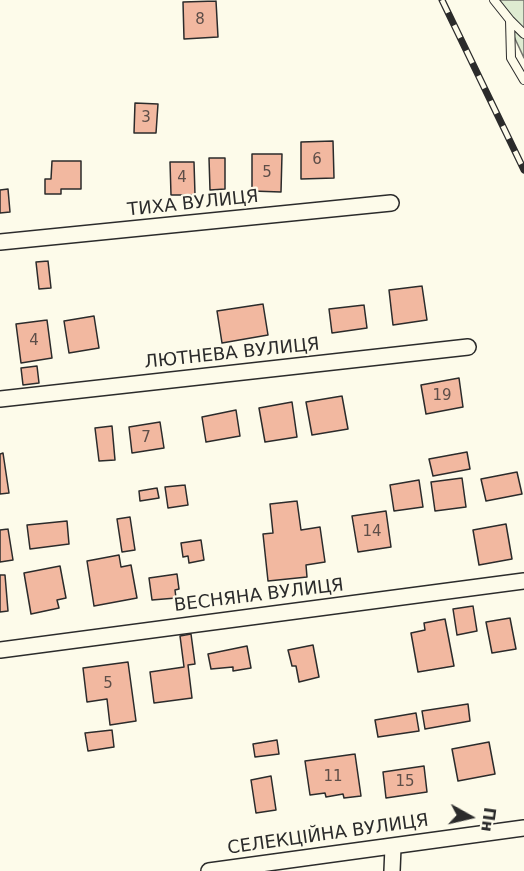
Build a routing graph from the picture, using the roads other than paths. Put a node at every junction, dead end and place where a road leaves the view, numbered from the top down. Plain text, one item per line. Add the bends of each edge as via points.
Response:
1 (494, 0) edge
2 (510, 20) junction
3 (524, 34) edge
4 (524, 80) edge
5 (390, 204) dead end
6 (0, 242) edge
7 (468, 347) dead end
8 (0, 399) edge
9 (524, 581) edge
10 (0, 650) edge
11 (524, 828) edge
12 (393, 847) junction
13 (209, 871) edge
14 (392, 871) edge

1 - 2 lane
2 - 3 lane
2 - 4 lane via 511,58
5 - 6 street, ТИХА ВУЛИЦЯ
7 - 8 street, ЛЮТНЕВА ВУЛИЦЯ
9 - 10 street, ВЕСНЯНА ВУЛИЦЯ
11 - 12 street, СЕЛЕКЦІЙНА ВУЛИЦЯ
12 - 13 street, СЕЛЕКЦІЙНА ВУЛИЦЯ
12 - 14 street

